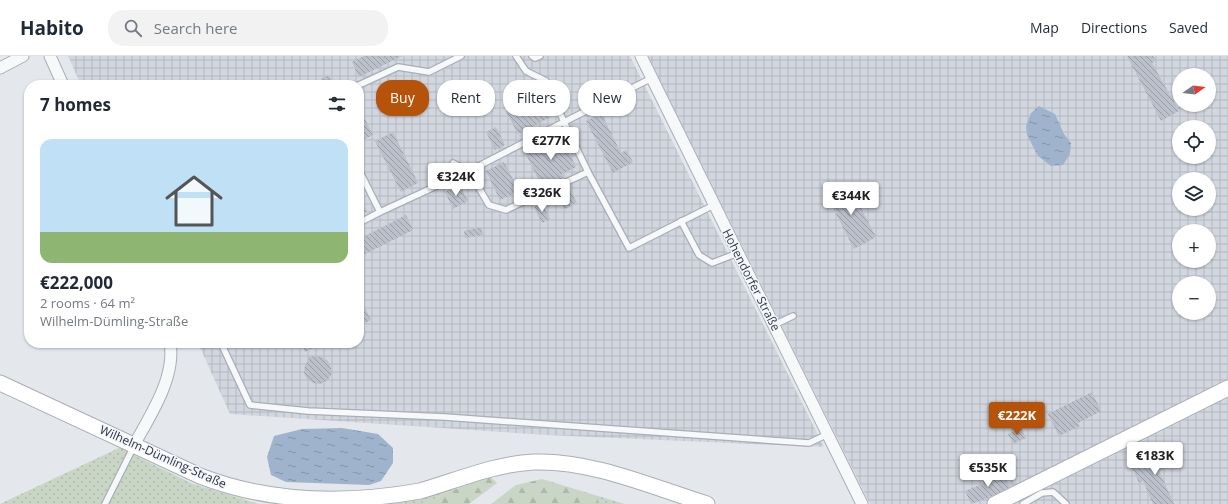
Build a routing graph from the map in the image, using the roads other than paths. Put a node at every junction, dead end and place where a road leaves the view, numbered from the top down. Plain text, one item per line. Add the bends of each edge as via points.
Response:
1 (23, 56) edge
2 (50, 56) edge
3 (461, 56) edge
4 (516, 56) edge
5 (532, 56) edge
6 (540, 56) edge
7 (641, 56) edge
8 (0, 68) edge
9 (652, 78) junction
10 (61, 80) edge
11 (364, 83) edge
12 (564, 122) junction
13 (453, 163) dead end
14 (469, 171) junction
15 (588, 172) junction
16 (364, 180) edge
17 (714, 205) junction
18 (380, 212) junction
19 (364, 220) edge
20 (681, 221) junction
21 (738, 253) junction
22 (793, 316) dead end
23 (774, 325) junction
24 (170, 348) edge
25 (223, 348) edge
26 (0, 383) edge
27 (1228, 388) edge
28 (829, 434) junction
29 (134, 446) junction
30 (104, 504) edge
31 (706, 504) edge
32 (862, 504) edge
33 (995, 504) edge
34 (1023, 504) edge
35 (1066, 504) edge

1 - 8 street
2 - 10 street
3 - 11 lane via 430,72 398,67
4 - 12 lane via 526,71 546,81
5 - 6 lane
7 - 9 street, Hohendorfer Straße
9 - 12 lane
9 - 17 street, Hohendorfer Straße
12 - 14 lane
12 - 15 lane
13 - 14 lane
14 - 15 lane via 490,205 506,210
14 - 18 lane
15 - 20 lane via 629,248
16 - 18 lane
17 - 20 lane
17 - 21 street, Hohendorfer Straße
18 - 19 lane
20 - 21 lane via 699,255 712,263
21 - 23 street, Hohendorfer Straße
22 - 23 lane
23 - 28 street, Hohendorfer Straße
24 - 29 street via 170,364 163,389
25 - 28 lane via 250,405 308,411 445,417 809,443
26 - 29 street, Wilhelm-Dümling-Straße
27 - 33 street
28 - 32 street, Hohendorfer Straße
29 - 30 lane
29 - 31 street, Wilhelm-Dümling-Straße via 222,484 251,493 307,502 366,501 395,497 509,464 552,462 588,467
34 - 35 lane via 1042,493 1053,492

